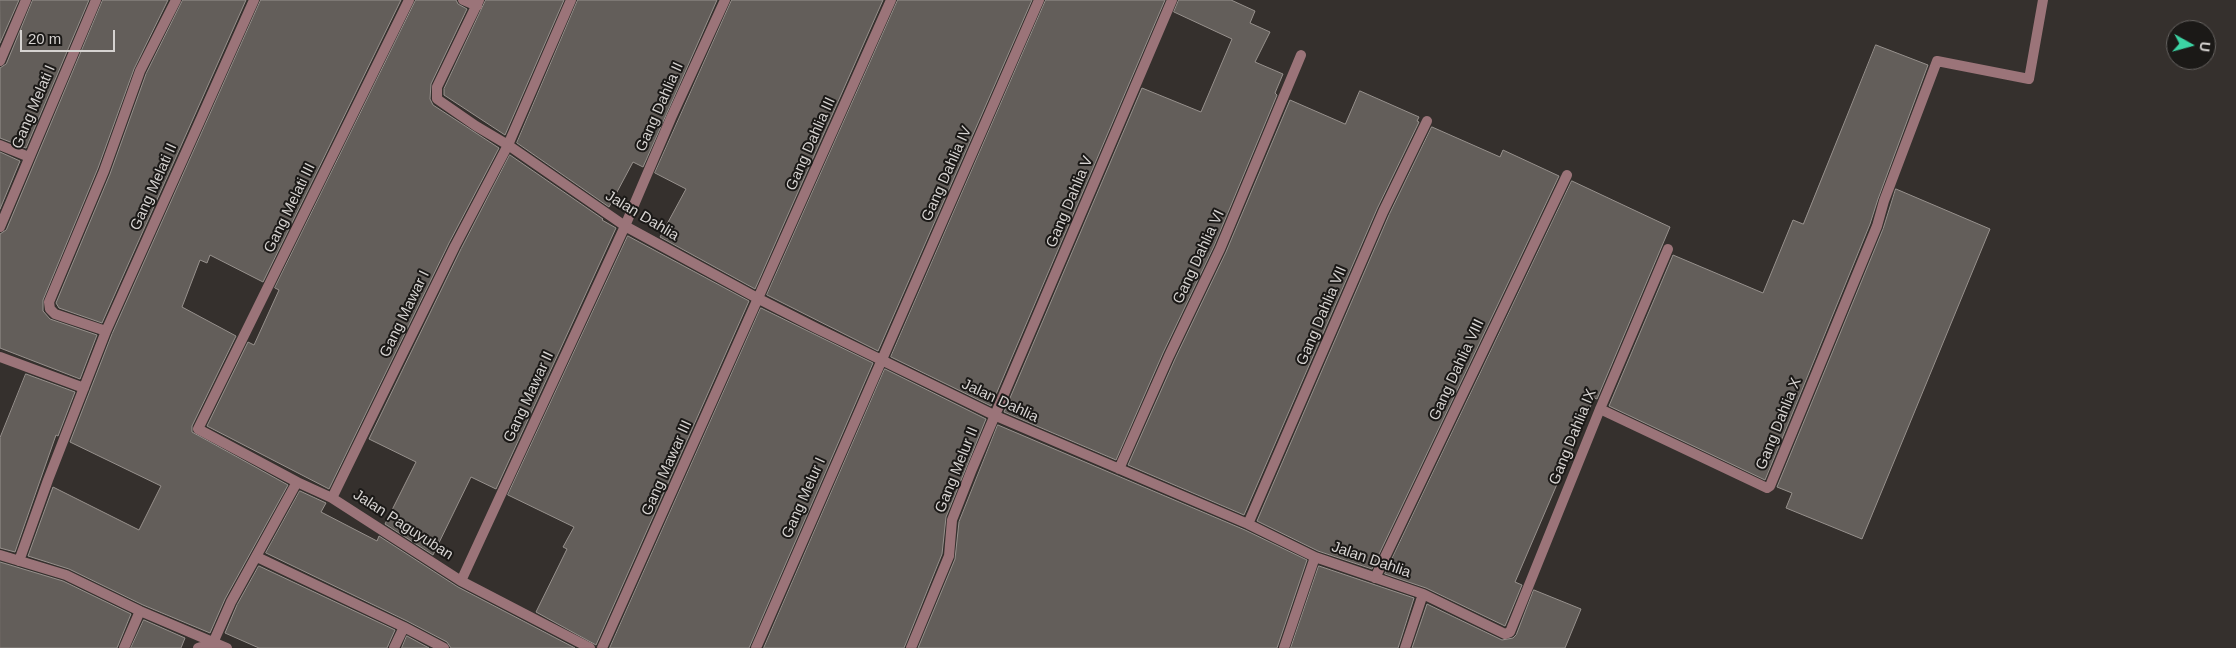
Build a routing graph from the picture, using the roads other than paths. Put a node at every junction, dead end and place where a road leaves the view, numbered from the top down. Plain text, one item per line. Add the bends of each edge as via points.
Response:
1 (26, 0) edge
2 (96, 0) edge
3 (176, 0) edge
4 (254, 0) edge
5 (409, 0) edge
6 (464, 0) edge
7 (571, 0) edge
8 (725, 0) edge
9 (891, 0) edge
10 (1040, 0) edge
11 (1172, 0) edge
12 (2043, 0) edge
13 (478, 3) edge
14 (1301, 55) dead end
15 (0, 61) edge
16 (1427, 121) dead end
17 (0, 145) edge
18 (508, 145) junction
19 (29, 157) junction
20 (1567, 175) dead end
21 (625, 226) junction
22 (0, 227) edge
23 (1668, 249) dead end
24 (759, 300) junction
25 (106, 331) junction
26 (0, 357) edge
27 (882, 361) junction
28 (84, 388) junction
29 (1600, 409) junction
30 (996, 416) junction
31 (198, 429) joint
32 (1119, 469) junction
33 (297, 482) junction
34 (332, 498) junction
35 (1248, 524) junction
36 (0, 555) edge
37 (257, 557) junction
38 (1316, 557) junction
39 (19, 561) junction
40 (1375, 578) junction
41 (461, 581) junction
42 (1423, 594) junction
43 (140, 611) junction
44 (404, 627) junction
45 (1505, 634) joint
46 (214, 642) junction
47 (124, 648) edge
48 (198, 648) edge
49 (227, 648) edge
50 (394, 648) edge
51 (444, 648) edge
52 (590, 648) edge
53 (602, 648) edge
54 (756, 648) edge
55 (911, 648) edge
56 (1284, 648) edge
57 (1405, 648) edge

1 - 15 street
2 - 19 street, Gang Melati I
3 - 25 street via 140,72 104,171 49,302 55,314
4 - 25 street, Gang Melati II
5 - 31 street, Gang Melati III
6 - 13 street
7 - 18 street, Gang Mawar I
8 - 21 street, Gang Dahlia II
9 - 24 street, Gang Dahlia III
10 - 27 street, Gang Dahlia IV
11 - 30 street, Gang Dahlia V
12 - 29 street, Gang Dahlia X via 2030,79 1938,61 1877,226 1770,486 1767,488
13 - 18 street, Jalan Dahlia via 437,87 437,99
14 - 32 street, Gang Dahlia VI via 1220,249
16 - 35 street, Gang Dahlia VII via 1383,212
17 - 19 street
18 - 21 street, Jalan Dahlia
18 - 34 street, Gang Mawar I
19 - 22 street, Gang Melati I
20 - 40 street, Gang Dahlia VIII
21 - 24 street, Jalan Dahlia
21 - 41 street, Gang Mawar II
23 - 29 street, Gang Dahlia IX
24 - 27 street, Jalan Dahlia
24 - 53 street, Gang Mawar III
25 - 28 street, Gang Melati II
26 - 28 street
27 - 30 street, Jalan Dahlia
27 - 54 street, Gang Melur I
28 - 39 street, Gang Melati II
29 - 45 street, Gang Dahlia IX via 1510,632
30 - 32 street, Jalan Dahlia
30 - 55 street, Gang Melur II via 952,520 949,556
31 - 33 street, Jalan Paguyuban
32 - 35 street, Jalan Dahlia
33 - 34 street, Jalan Paguyuban
33 - 37 street
34 - 41 street, Jalan Paguyuban
35 - 38 street, Jalan Dahlia
36 - 39 street
37 - 44 street
37 - 46 street via 231,602
38 - 40 street, Jalan Dahlia
38 - 56 street
39 - 43 street via 66,575
40 - 42 street, Jalan Dahlia
41 - 52 street, Jalan Paguyuban
42 - 45 street, Jalan Dahlia
42 - 57 street
43 - 46 street
43 - 47 street
44 - 50 street
44 - 51 street
46 - 48 street
46 - 49 street

